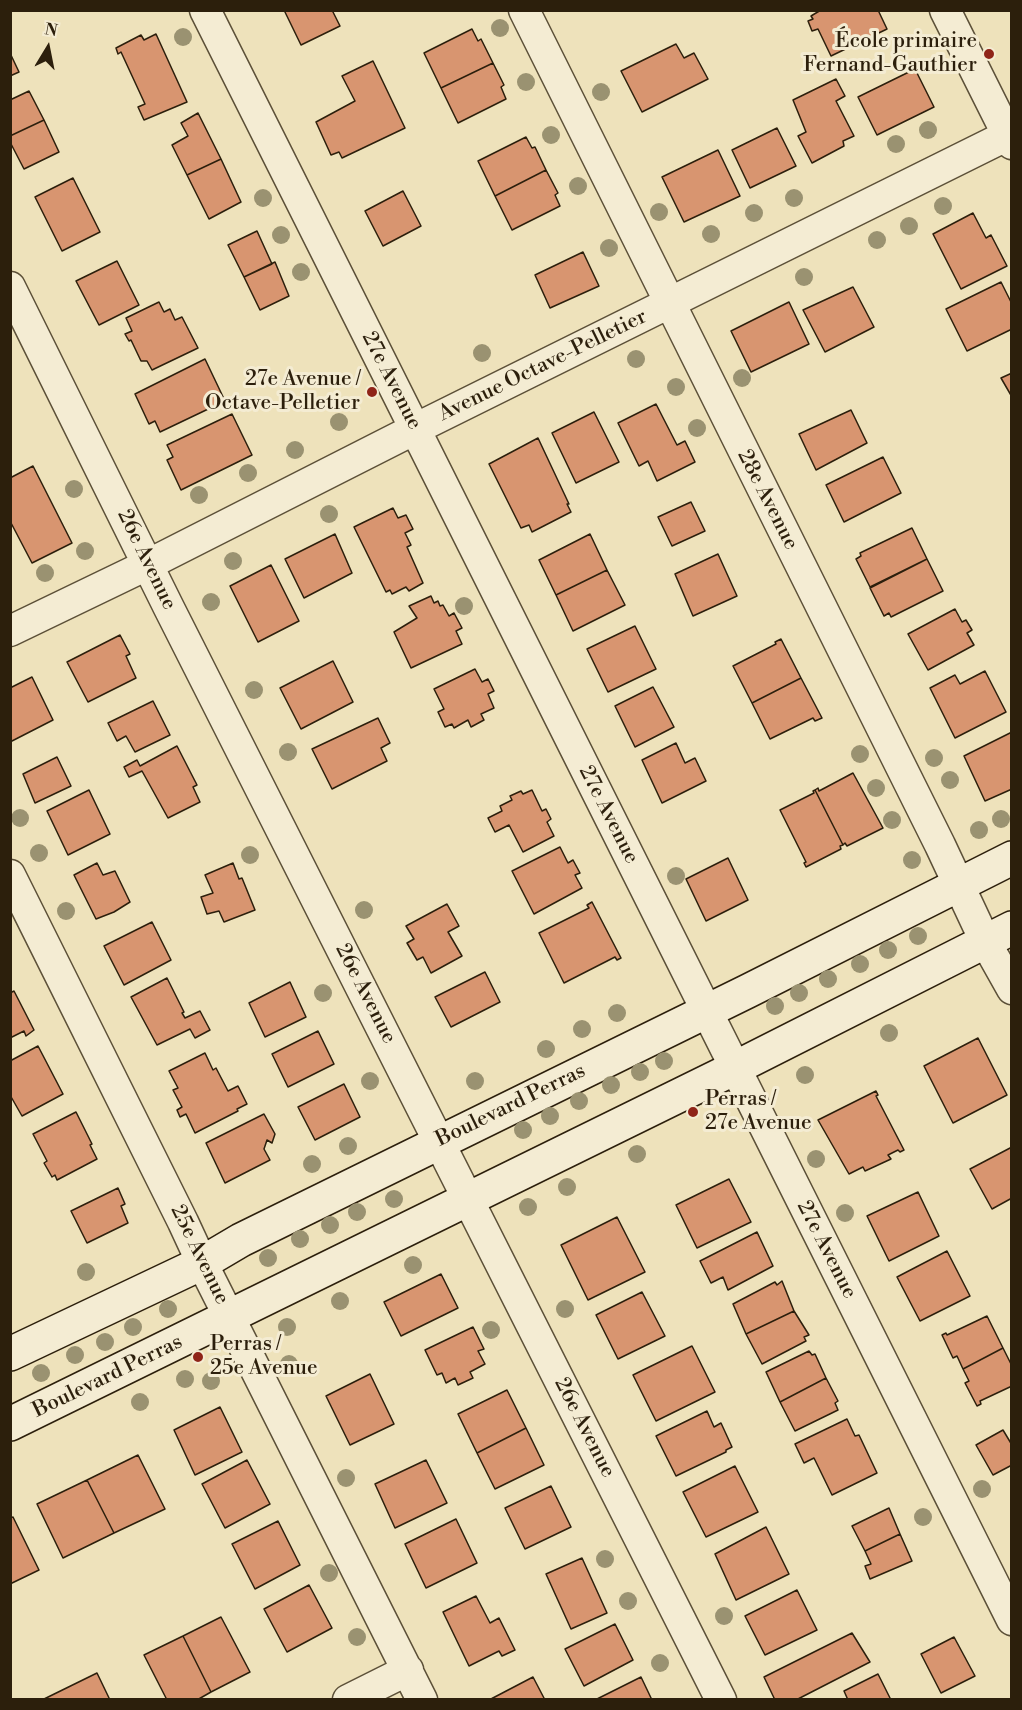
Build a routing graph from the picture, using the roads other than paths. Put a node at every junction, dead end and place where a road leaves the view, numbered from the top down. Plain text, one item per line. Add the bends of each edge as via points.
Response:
1 (205, 10) edge
2 (524, 10) edge
3 (945, 10) edge
4 (1010, 138) edge
5 (10, 287) edge
6 (669, 304) junction
7 (415, 429) junction
8 (149, 564) junction
9 (10, 631) edge
10 (1011, 858) edge
11 (10, 875) edge
12 (957, 885) junction
13 (998, 934) edge
14 (1011, 989) edge
15 (707, 1010) junction
16 (735, 1068) junction
17 (440, 1141) junction
18 (470, 1199) junction
19 (202, 1263) junction
20 (229, 1317) junction
21 (10, 1354) edge
22 (10, 1424) edge
23 (1011, 1620) edge
24 (408, 1670) junction
25 (348, 1700) edge
26 (422, 1700) edge
27 (721, 1700) edge

1 - 7 street, 27e Avenue
2 - 6 street, 28e Avenue
3 - 4 street
4 - 6 street, Avenue Octave-Pelletier
5 - 8 street, 26e Avenue
6 - 7 street, Avenue Octave-Pelletier
6 - 12 street, 28e Avenue
7 - 8 street, Avenue Octave-Pelletier
7 - 15 street, 27e Avenue
8 - 9 street, Avenue Octave-Pelletier
8 - 17 street, 26e Avenue
10 - 12 main road, Boulevard Perras
11 - 19 street, 25e Avenue
12 - 13 street, 28e Avenue
12 - 15 main road, Boulevard Perras
13 - 14 street, 28e Avenue
13 - 16 main road, Boulevard Perras
15 - 16 street, 27e Avenue
15 - 17 main road, Boulevard Perras
16 - 18 main road, Boulevard Perras
16 - 23 street, 27e Avenue
17 - 18 street, 26e Avenue
17 - 19 main road, Boulevard Perras
18 - 20 main road, Boulevard Perras
18 - 27 street, 26e Avenue
19 - 20 street, 25e Avenue
19 - 21 main road, Boulevard Perras
20 - 22 main road, Boulevard Perras
20 - 24 street, 25e Avenue
24 - 25 street
24 - 26 street, 25e Avenue

